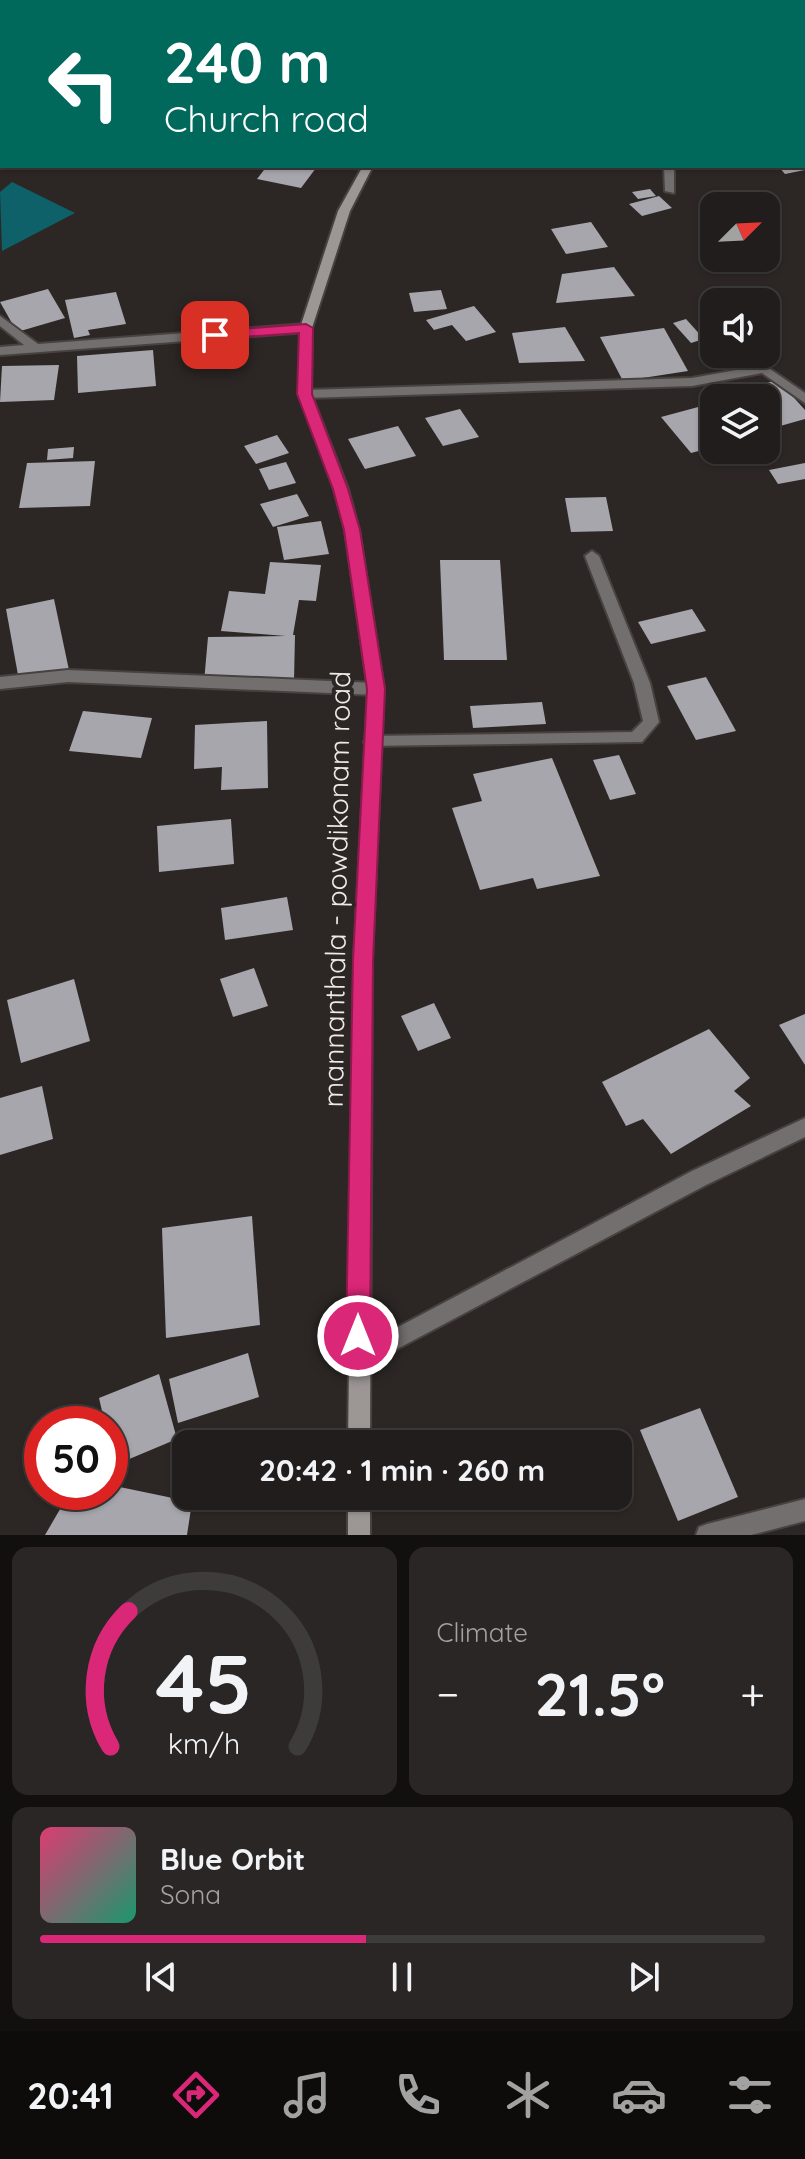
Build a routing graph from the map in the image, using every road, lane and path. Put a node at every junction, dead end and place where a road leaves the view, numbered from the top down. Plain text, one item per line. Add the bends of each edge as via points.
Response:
1 (367, 168) edge
2 (669, 168) edge
3 (670, 191) dead end
4 (0, 320) edge
5 (306, 328) junction
6 (35, 348) junction
7 (0, 351) edge
8 (305, 394) junction
9 (805, 399) edge
10 (592, 556) dead end
11 (0, 683) edge
12 (376, 689) junction
13 (372, 742) junction
14 (805, 1127) edge
15 (358, 1359) junction
16 (359, 1430) edge
17 (359, 1510) edge
18 (805, 1510) edge
19 (359, 1535) edge
20 (707, 1535) edge

1 - 5 main road, mannanthala - powdikonam road via 344,211
2 - 3 street
4 - 6 street
5 - 6 street
5 - 8 main road, mannanthala - powdikonam road
6 - 7 street
8 - 9 street via 692,382 764,369
8 - 12 main road, mannanthala - powdikonam road via 352,530
10 - 13 street via 642,683 651,722 636,738
11 - 12 street via 68,676
12 - 13 main road, mannanthala - powdikonam road
13 - 15 main road, mannanthala - powdikonam road via 363,960
14 - 15 street
15 - 16 main road, mannanthala - powdikonam road
17 - 19 main road
18 - 20 street

